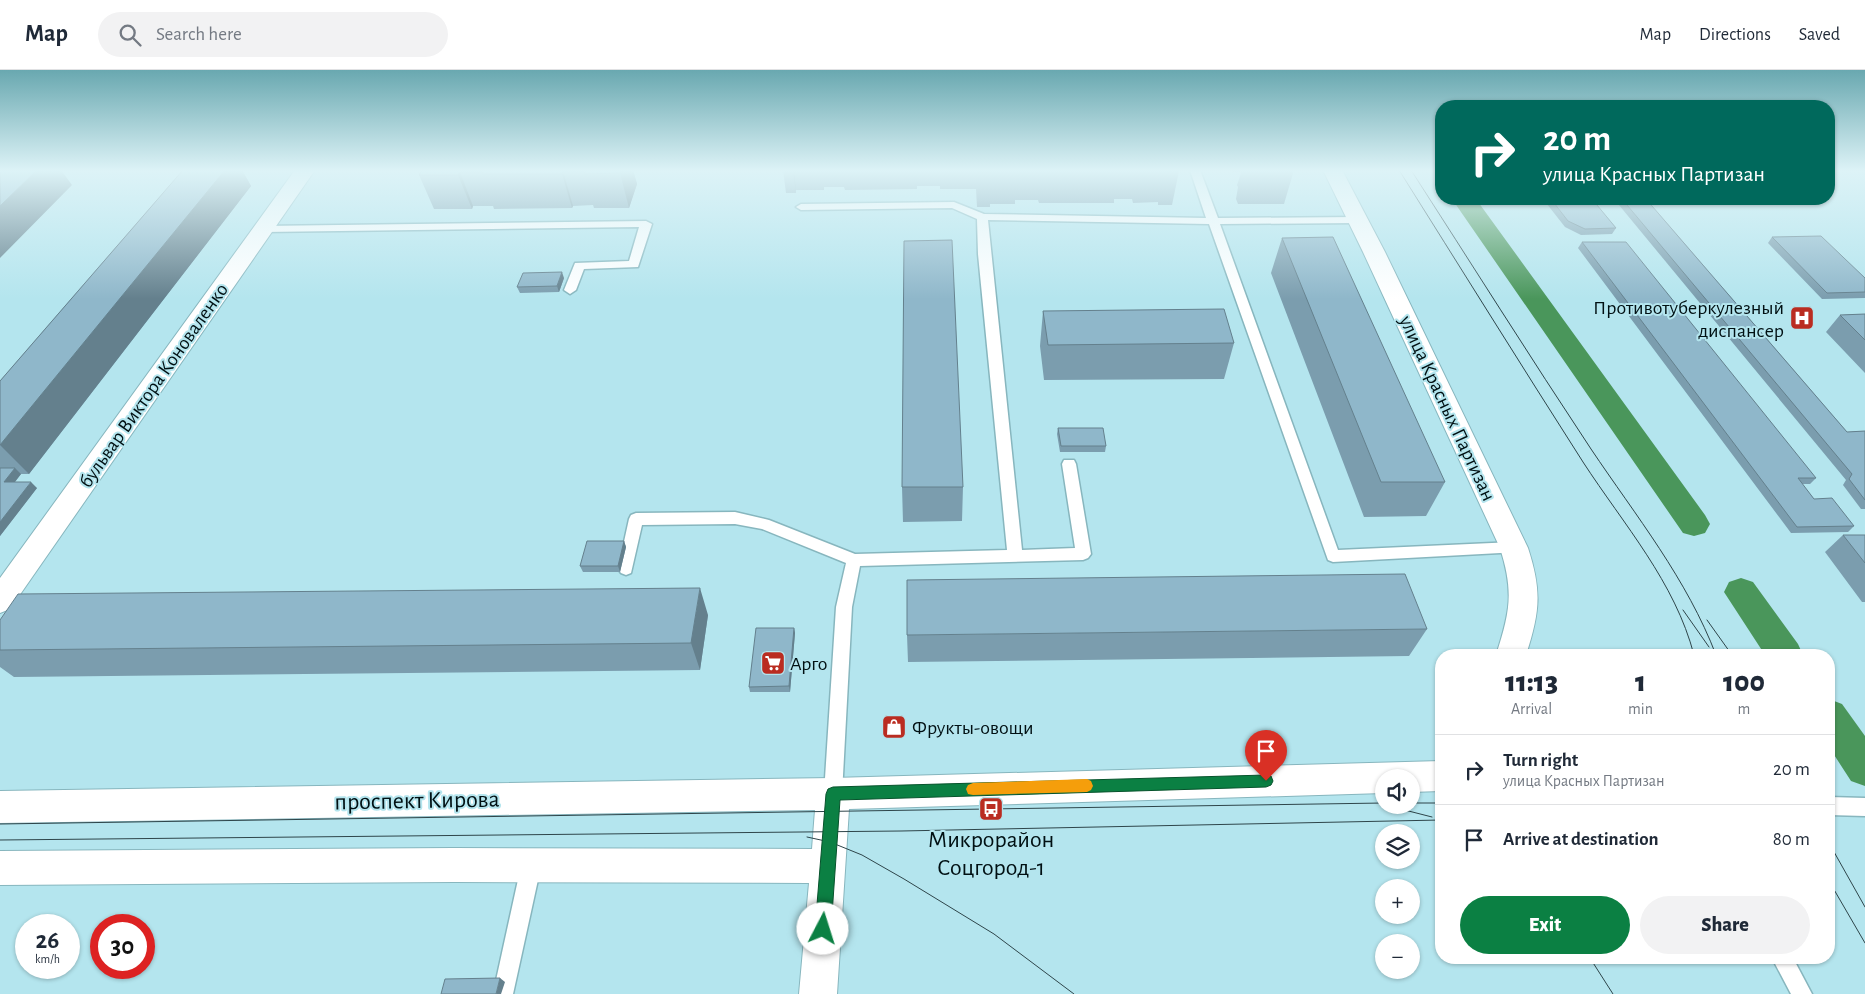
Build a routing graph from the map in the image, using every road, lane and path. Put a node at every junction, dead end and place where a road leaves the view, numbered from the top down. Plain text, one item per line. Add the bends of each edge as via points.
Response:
1 (274, 213) edge
2 (972, 213) edge
3 (1210, 213) edge
4 (1354, 213) edge
5 (982, 217) junction
6 (1358, 220) junction
7 (1213, 221) junction
8 (263, 229) junction
9 (570, 290) dead end
10 (1069, 464) dead end
11 (1514, 548) junction
12 (1015, 556) junction
13 (854, 560) junction
14 (626, 569) dead end
15 (0, 601) edge
16 (1513, 649) edge
17 (1435, 776) edge
18 (1420, 777) edge
19 (1375, 778) edge
20 (833, 794) junction
21 (1835, 806) edge
22 (1865, 807) edge
23 (3, 811) edge
24 (531, 866) junction
25 (828, 866) junction
26 (0, 868) edge
27 (1785, 964) edge
28 (503, 994) edge
29 (818, 994) edge
30 (1802, 994) edge

1 - 8 street, бульвар Виктора Коноваленко
2 - 5 lane
3 - 7 lane
4 - 6 street, улица Красных Партизан
5 - 7 lane
5 - 12 lane
6 - 7 lane
6 - 11 street, улица Красных Партизан
7 - 11 lane via 1333,556
8 - 9 lane via 646,224 634,265 579,265
8 - 15 street, бульвар Виктора Коноваленко
10 - 12 lane via 1084,554
11 - 16 street, улица Красных Партизан via 1521,568 1526,607
12 - 13 lane
13 - 14 lane via 764,524 735,518 636,519
13 - 20 lane via 844,607
17 - 18 street
19 - 20 street
20 - 23 street, проспект Кирова
20 - 25 street
21 - 22 lane
24 - 25 street
24 - 26 street
24 - 28 lane
25 - 29 street
27 - 30 lane

